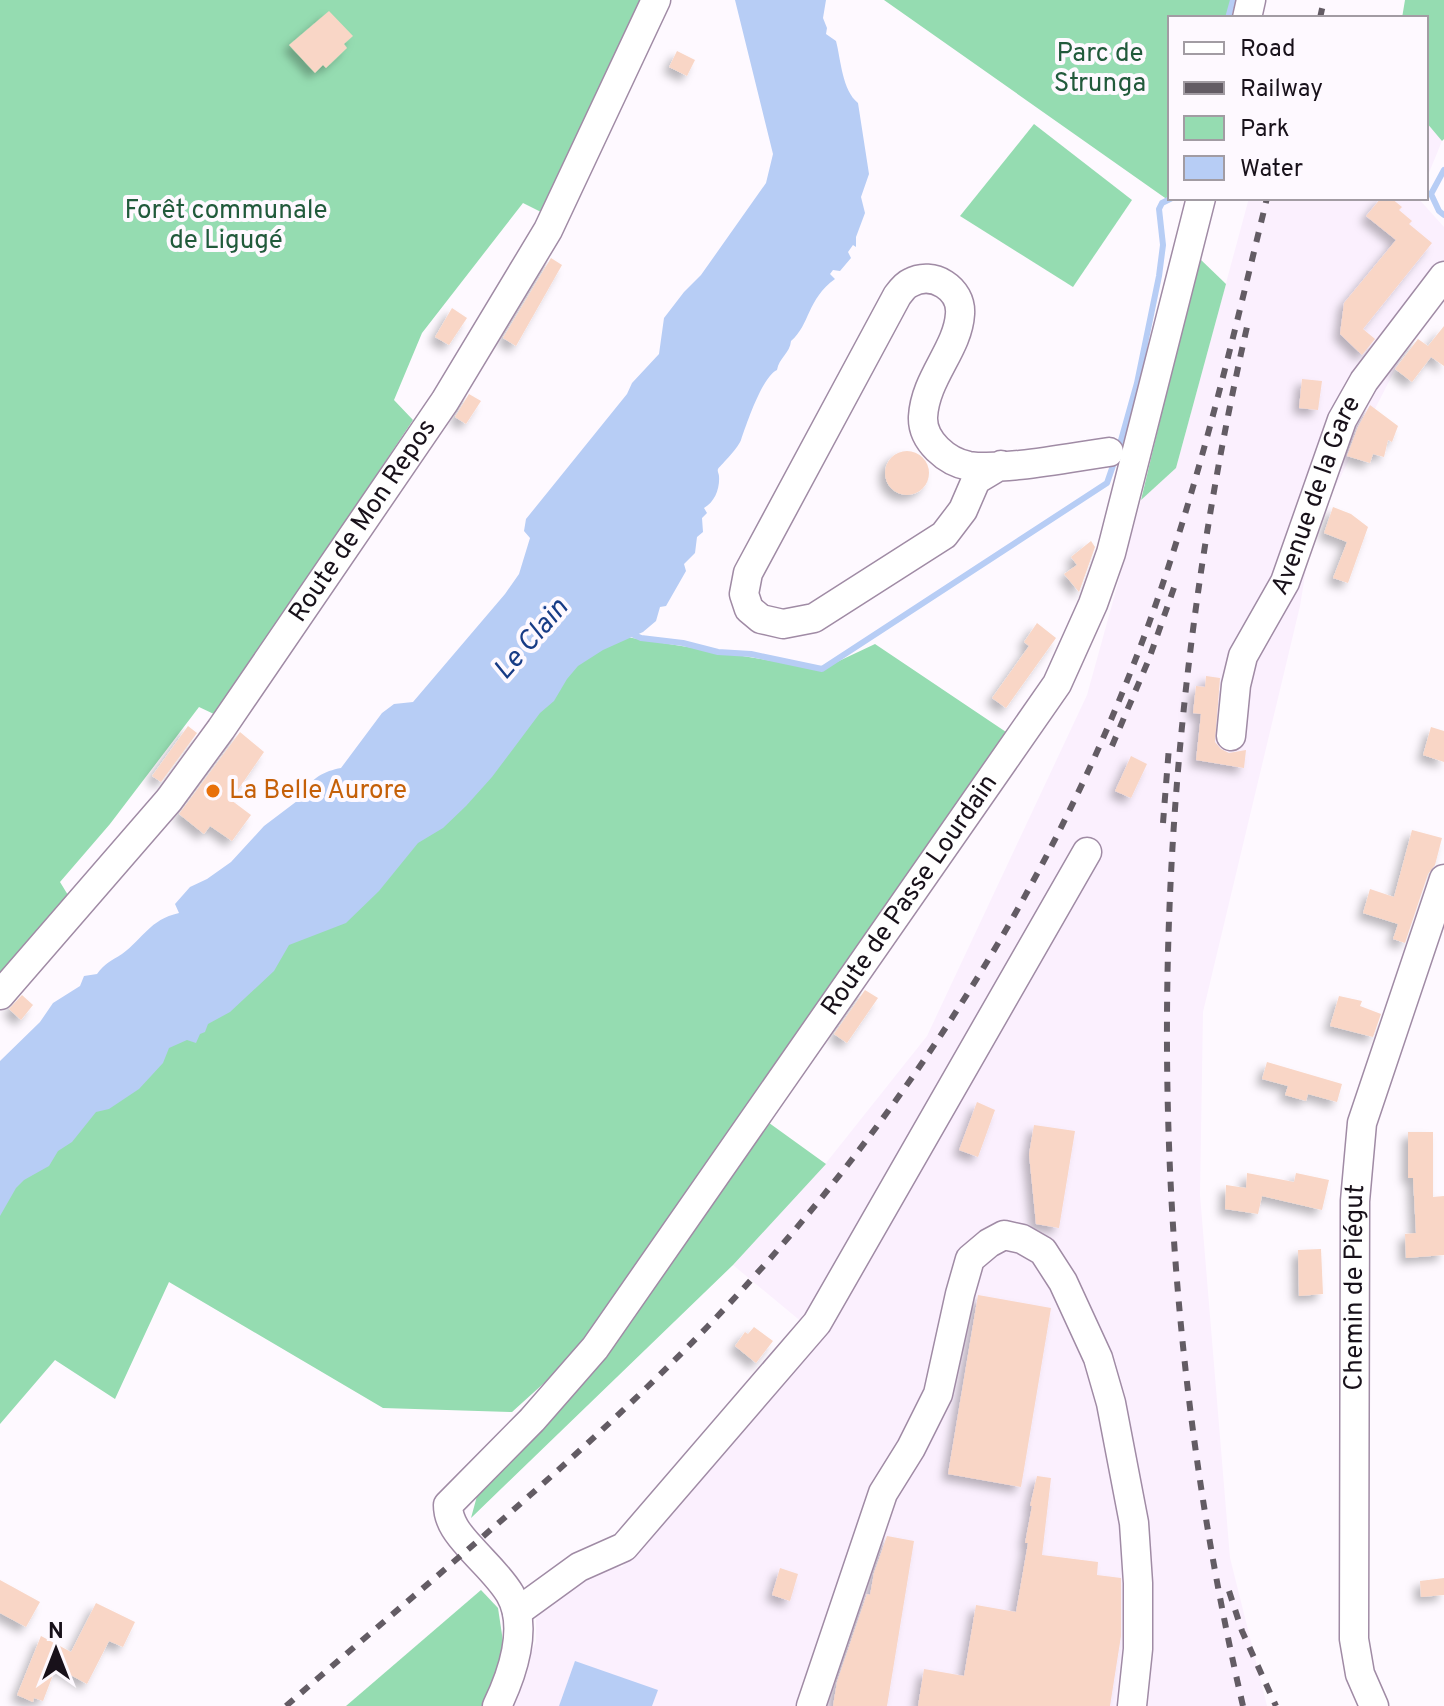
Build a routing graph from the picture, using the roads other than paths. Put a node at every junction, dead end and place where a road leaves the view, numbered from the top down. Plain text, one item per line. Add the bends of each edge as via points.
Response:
1 (656, 0) edge
2 (1200, 200) edge
3 (1444, 276) edge
4 (1109, 452) dead end
5 (1001, 465) junction
6 (1231, 736) dead end
7 (1087, 852) dead end
8 (1444, 879) edge
9 (0, 995) edge
10 (517, 1612) junction
11 (497, 1706) edge
12 (811, 1706) edge
13 (1132, 1706) edge
14 (1374, 1706) edge

1 - 9 street, Route de Mon Repos via 548,230 445,401 169,800
2 - 10 street, Route de Passe Lourdain via 1111,553 1057,684 595,1348 448,1505 450,1521 509,1594
3 - 6 street, Avenue de la Gare via 1364,381 1342,420 1285,582 1243,656
4 - 5 street
5 - 5 street via 976,480 944,535 814,618 783,624 761,619 749,609 744,594 748,573 897,296 910,282 946,283 957,295 961,312 932,378 923,419 929,439 947,459 970,466
7 - 10 street via 817,1323 624,1547 579,1567
8 - 14 street, Chemin de Piégut via 1360,1138 1355,1201 1354,1639 1360,1674
10 - 11 street via 509,1681
12 - 13 street via 883,1493 938,1394 970,1259 1004,1235 1043,1251 1063,1282 1098,1358 1111,1403 1134,1523 1139,1612

